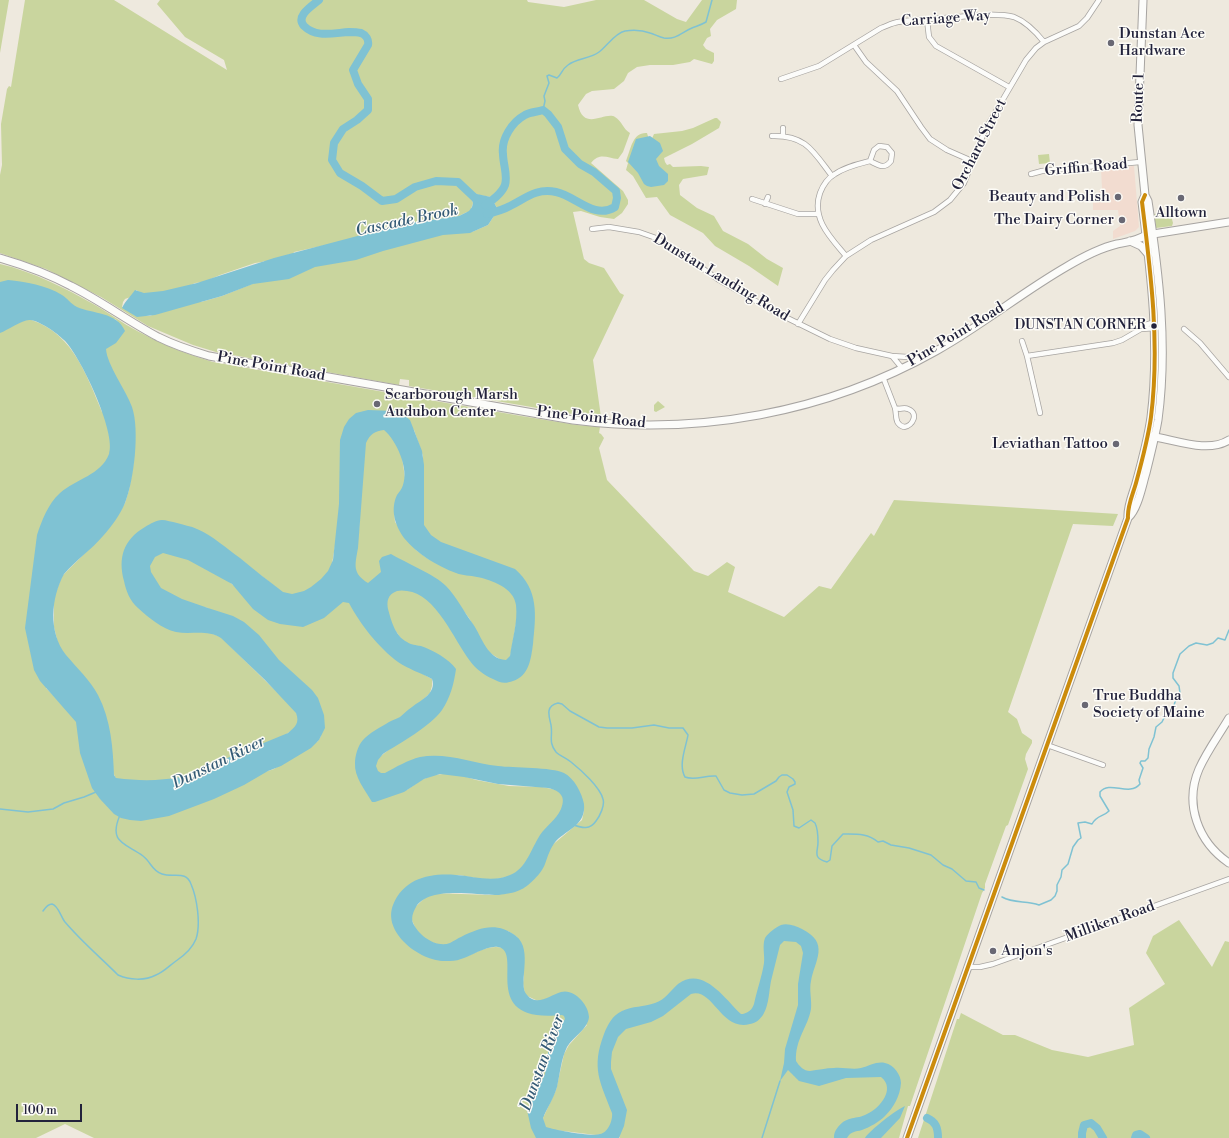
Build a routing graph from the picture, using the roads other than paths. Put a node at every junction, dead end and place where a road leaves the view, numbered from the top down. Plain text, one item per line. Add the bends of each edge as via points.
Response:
1 (1099, 0) edge
2 (1143, 0) edge
3 (927, 20) junction
4 (1044, 42) junction
5 (854, 44) junction
6 (781, 79) dead end
7 (1009, 87) junction
8 (783, 128) dead end
9 (772, 136) dead end
10 (783, 136) junction
11 (870, 160) junction
12 (972, 161) junction
13 (1140, 162) junction
14 (1031, 174) dead end
15 (832, 176) junction
16 (768, 197) dead end
17 (752, 199) dead end
18 (765, 204) junction
19 (818, 214) junction
20 (1229, 222) edge
21 (592, 229) dead end
22 (1150, 235) junction
23 (1130, 241) junction
24 (1118, 243) junction
25 (1148, 254) junction
26 (846, 256) junction
27 (0, 258) edge
28 (798, 324) junction
29 (1158, 326) junction
30 (1184, 329) dead end
31 (1022, 341) dead end
32 (892, 356) junction
33 (1027, 356) junction
34 (919, 360) junction
35 (902, 368) junction
36 (883, 377) junction
37 (1229, 377) edge
38 (895, 408) junction
39 (1040, 413) dead end
40 (1151, 436) junction
41 (1229, 440) edge
42 (1229, 718) edge
43 (1047, 745) junction
44 (1103, 765) dead end
45 (1229, 863) edge
46 (1229, 879) edge
47 (967, 967) junction
48 (907, 1138) edge

1 - 4 street, Orchard Street via 1079,26
2 - 13 main road, Route 1 via 1138,125
3 - 4 street, Carriage Way via 1009,16 1030,26
3 - 5 street, Carriage Way via 891,24
3 - 7 street via 929,37 936,46
4 - 7 street, Orchard Street via 1026,60
5 - 6 street, Carriage Way via 819,66
5 - 12 street via 866,62 897,91 930,139
7 - 12 street, Orchard Street via 985,130
8 - 10 street
9 - 10 street
10 - 15 street via 806,144
11 - 11 street via 880,166 886,166 891,160 892,153 886,147 879,146 874,150
11 - 15 street
12 - 26 street, Orchard Street via 964,183 942,207 871,240
13 - 14 street, Griffin Road
13 - 22 main road, Route 1 via 1145,195 1142,202
15 - 19 street via 821,191
16 - 18 street
17 - 18 street
18 - 19 street via 798,214
19 - 26 street via 824,227
20 - 22 main road
21 - 28 street, Dunstan Landing Road via 603,227 629,230 656,238 731,288
22 - 23 main road, Pine Point Road
22 - 24 main road, Pine Point Road via 1141,234 1120,240
22 - 25 main road
22 - 29 main road via 1160,285
23 - 24 main road, Pine Point Road
23 - 25 main road via 1139,245
24 - 34 main road, Pine Point Road via 1085,256 1064,268 950,343
25 - 29 main road
26 - 28 street, Orchard Street via 829,275
27 - 36 main road, Pine Point Road via 58,279 159,338 209,356 579,420 666,425 740,419 804,405
28 - 32 street, Dunstan Landing Road via 838,342
29 - 33 street via 1149,323 1113,343
29 - 40 main road via 1162,376 1158,420
30 - 37 street via 1200,343
31 - 33 street
32 - 34 street, Dunstan Landing Road
32 - 35 street
33 - 39 street
34 - 35 main road, Pine Point Road
35 - 36 main road, Pine Point Road
36 - 38 street
38 - 38 street via 912,411 914,417 910,425 904,427 898,424
40 - 41 main road via 1209,447
40 - 43 main road via 1141,490 1133,514 1128,518
42 - 45 main road via 1198,770 1193,798 1197,824 1204,839 1214,852
43 - 44 street
43 - 47 main road
46 - 47 street, Milliken Road via 993,964
47 - 48 main road

